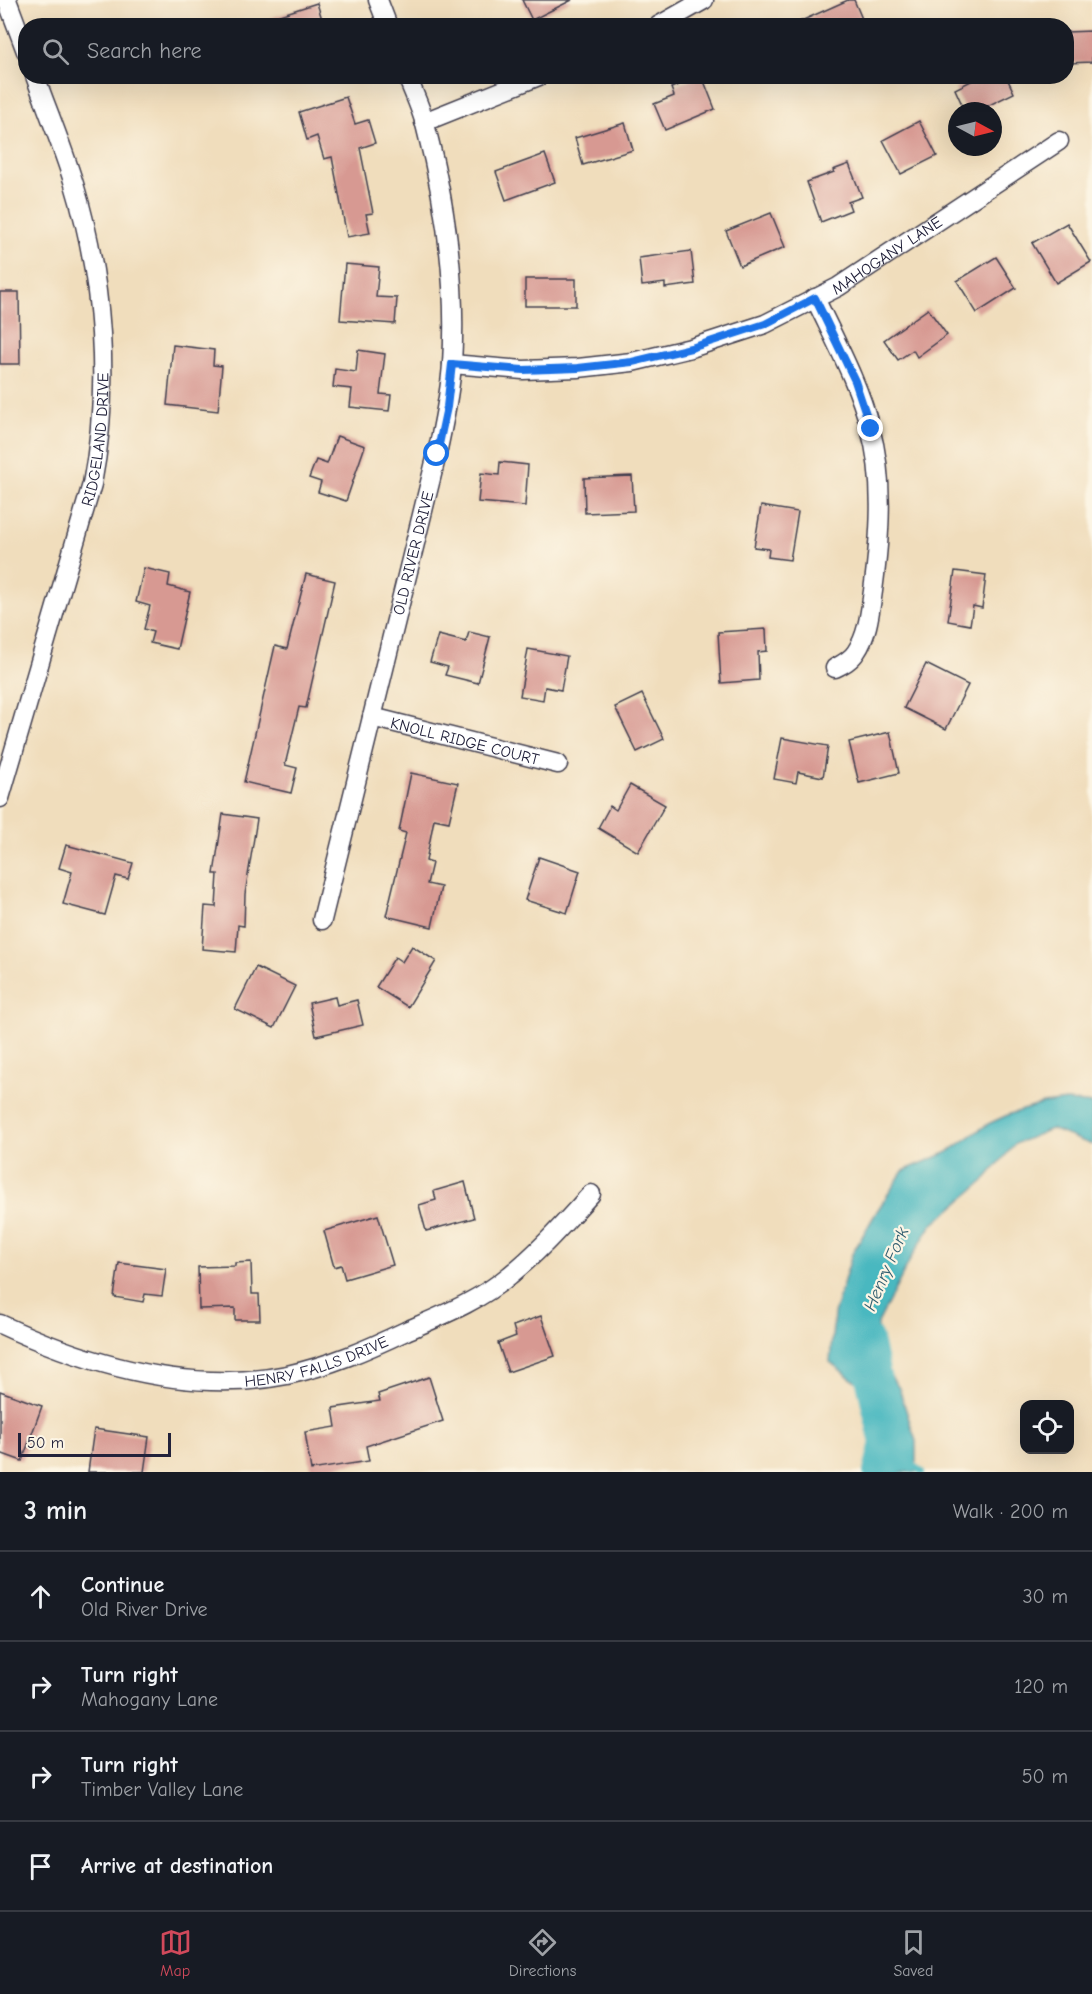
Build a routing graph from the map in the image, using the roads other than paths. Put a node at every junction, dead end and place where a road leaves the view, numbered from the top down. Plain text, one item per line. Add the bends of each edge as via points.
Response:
1 (7, 0) edge
2 (378, 0) edge
3 (704, 0) edge
4 (385, 18) edge
5 (672, 18) edge
6 (18, 30) edge
7 (38, 84) edge
8 (411, 84) edge
9 (519, 84) edge
10 (424, 122) junction
11 (1059, 141) dead end
12 (815, 298) junction
13 (452, 364) junction
14 (835, 668) dead end
15 (372, 717) junction
16 (558, 764) dead end
17 (0, 798) edge
18 (322, 920) dead end
19 (591, 1194) dead end
20 (0, 1324) edge

1 - 6 street
2 - 4 street
3 - 5 street
7 - 17 street, RIDGELAND DRIVE via 74,185 93,267 101,369 99,441 92,484
8 - 10 street, OLD RIVER DRIVE
9 - 10 street
10 - 13 street, OLD RIVER DRIVE via 449,251
11 - 12 street, MAHOGANY LANE via 838,287
12 - 13 street, MAHOGANY LANE via 765,324 632,362 523,370
12 - 14 street via 855,381 871,429 877,466 877,559 868,623 857,651
13 - 15 street, OLD RIVER DRIVE via 437,454
15 - 16 street, KNOLL RIDGE COURT
15 - 18 street, OLD RIVER DRIVE
19 - 20 street, HENRY FALLS DRIVE via 538,1250 473,1301 350,1357 286,1375 244,1380 165,1378 75,1354

